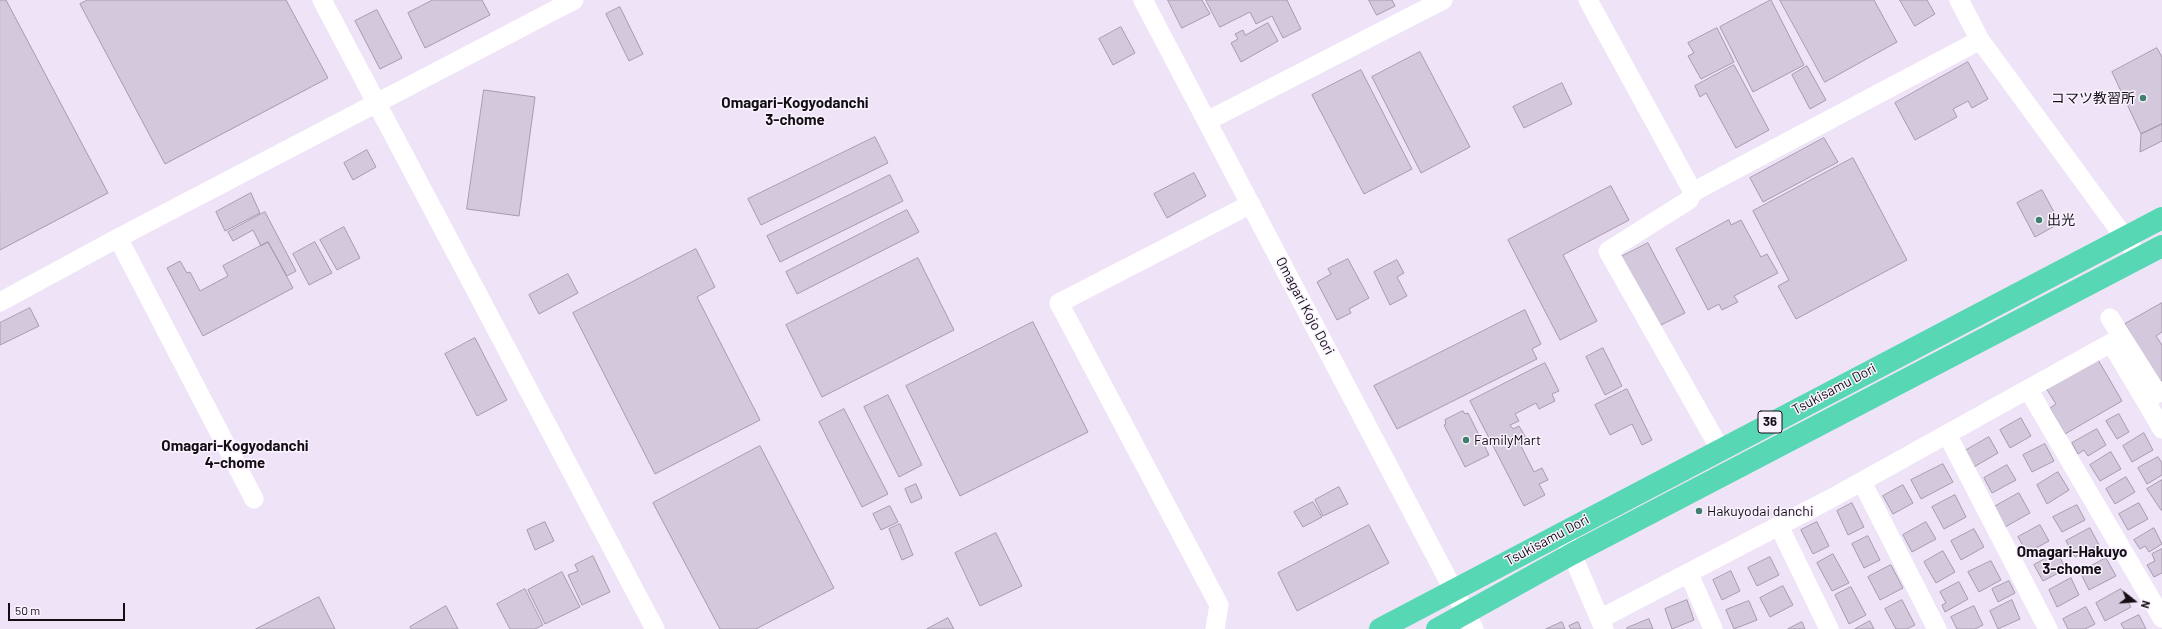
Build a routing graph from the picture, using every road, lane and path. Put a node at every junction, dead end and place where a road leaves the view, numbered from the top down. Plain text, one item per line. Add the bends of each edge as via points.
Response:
1 (322, 0) edge
2 (574, 0) edge
3 (1142, 0) edge
4 (1443, 0) edge
5 (1588, 0) edge
6 (1959, 0) edge
7 (1980, 40) junction
8 (375, 102) junction
9 (1207, 121) junction
10 (1693, 192) junction
11 (1251, 204) junction
12 (2162, 218) edge
13 (118, 238) junction
14 (2125, 238) junction
15 (2162, 246) edge
16 (2139, 257) junction
17 (0, 302) edge
18 (2110, 318) dead end
19 (2028, 389) junction
20 (2155, 395) edge
21 (2162, 429) edge
22 (1947, 434) junction
23 (1720, 448) junction
24 (1862, 482) junction
25 (254, 499) dead end
26 (1779, 526) junction
27 (1562, 532) junction
28 (1572, 554) junction
29 (1689, 574) junction
30 (1455, 590) junction
31 (2162, 618) edge
32 (1470, 621) edge
33 (1602, 624) edge
34 (655, 629) edge
35 (1215, 629) edge
36 (1380, 629) edge
37 (1437, 629) edge
38 (1713, 629) edge
39 (1829, 629) edge
40 (1937, 629) edge
41 (2048, 629) edge

1 - 8 street
2 - 8 street
3 - 9 street, Omagari Kojo Dori
4 - 9 street
5 - 10 street
6 - 7 street
7 - 10 street
7 - 14 street
8 - 13 street
8 - 34 street
9 - 11 street, Omagari Kojo Dori
10 - 23 street via 1689,200 1608,251
11 - 30 street, Omagari Kojo Dori
11 - 35 street via 1059,303 1219,605
12 - 14 highway, Tsukisamu Dori / 36
13 - 17 street
13 - 25 street
14 - 16 street
14 - 23 highway, Tsukisamu Dori / 36
15 - 16 highway, Tsukisamu Dori / 36
16 - 28 highway, Tsukisamu Dori / 36
18 - 20 street
19 - 20 street via 2111,343
19 - 22 street
19 - 31 street
20 - 21 street
22 - 24 street
22 - 41 street
23 - 27 highway, Tsukisamu Dori / 36
24 - 26 street
24 - 40 street
26 - 29 street
26 - 39 street
27 - 28 street
27 - 30 highway, Tsukisamu Dori / 36
28 - 32 highway, Tsukisamu Dori / 36
28 - 33 street
29 - 33 street
29 - 38 street
30 - 32 street, Omagari Kojo Dori
30 - 36 highway, Tsukisamu Dori / 36
32 - 37 highway, Tsukisamu Dori / 36

